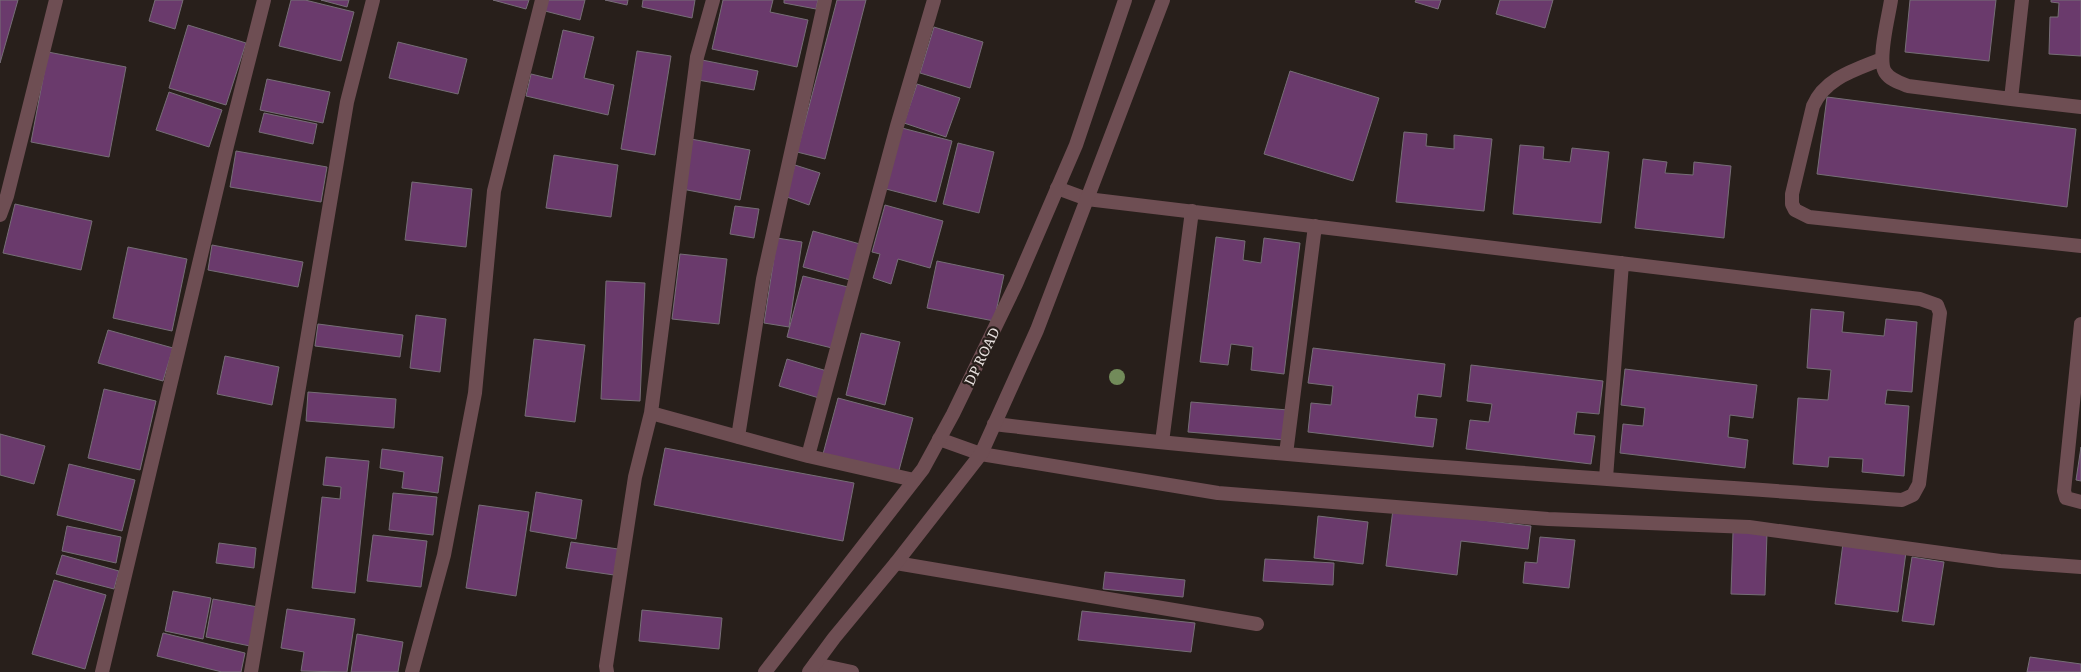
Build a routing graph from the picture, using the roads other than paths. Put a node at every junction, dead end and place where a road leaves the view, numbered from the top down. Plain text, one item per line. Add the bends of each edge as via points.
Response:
1 (56, 0) edge
2 (264, 0) edge
3 (373, 0) edge
4 (542, 0) edge
5 (713, 0) edge
6 (825, 0) edge
7 (934, 0) edge
8 (1124, 0) edge
9 (1163, 0) edge
10 (1892, 0) edge
11 (2022, 0) edge
12 (1882, 59) junction
13 (2010, 99) junction
14 (2081, 107) edge
15 (1057, 188) junction
16 (1087, 199) junction
17 (1192, 211) junction
18 (0, 215) edge
19 (1315, 226) junction
20 (2081, 246) edge
21 (1622, 263) junction
22 (2081, 324) edge
23 (651, 413) junction
24 (994, 424) junction
25 (738, 437) junction
26 (939, 439) junction
27 (1162, 442) junction
28 (981, 454) junction
29 (1286, 454) junction
30 (808, 456) junction
31 (1606, 478) junction
32 (914, 480) junction
33 (2081, 502) edge
34 (896, 563) junction
35 (2081, 567) edge
36 (1257, 624) dead end
37 (812, 668) edge
38 (102, 672) edge
39 (251, 672) edge
40 (412, 672) edge
41 (607, 672) edge
42 (765, 672) edge
43 (852, 672) edge

1 - 18 street
2 - 38 street via 226,146
3 - 39 street via 347,102
4 - 40 street via 494,191 475,393 444,555
5 - 23 street via 697,57
6 - 25 street via 763,279
7 - 30 street
8 - 15 street, DP ROAD via 1076,145
9 - 16 street
10 - 12 street
11 - 13 street
12 - 13 street via 1884,71 1894,81 1908,86
12 - 20 street via 1842,76 1818,94 1792,194 1795,210 1809,217
13 - 14 street
15 - 16 street
15 - 26 street, DP ROAD via 1016,284
16 - 17 street
16 - 24 street via 1037,330
17 - 19 street
17 - 27 street
19 - 21 street
19 - 29 street
21 - 31 street
21 - 31 street via 1920,299 1937,305 1940,313 1919,484 1913,495 1902,500
22 - 33 street via 2064,495
23 - 25 street
23 - 41 street via 635,477
24 - 27 street
24 - 28 street
25 - 30 street
26 - 28 street
26 - 32 street, DP ROAD
27 - 29 street
28 - 34 street
28 - 35 street via 1218,493 1548,519 1749,527 2000,561
29 - 31 street
30 - 32 street
32 - 42 street, DP ROAD
34 - 36 street
34 - 37 street
37 - 43 street

